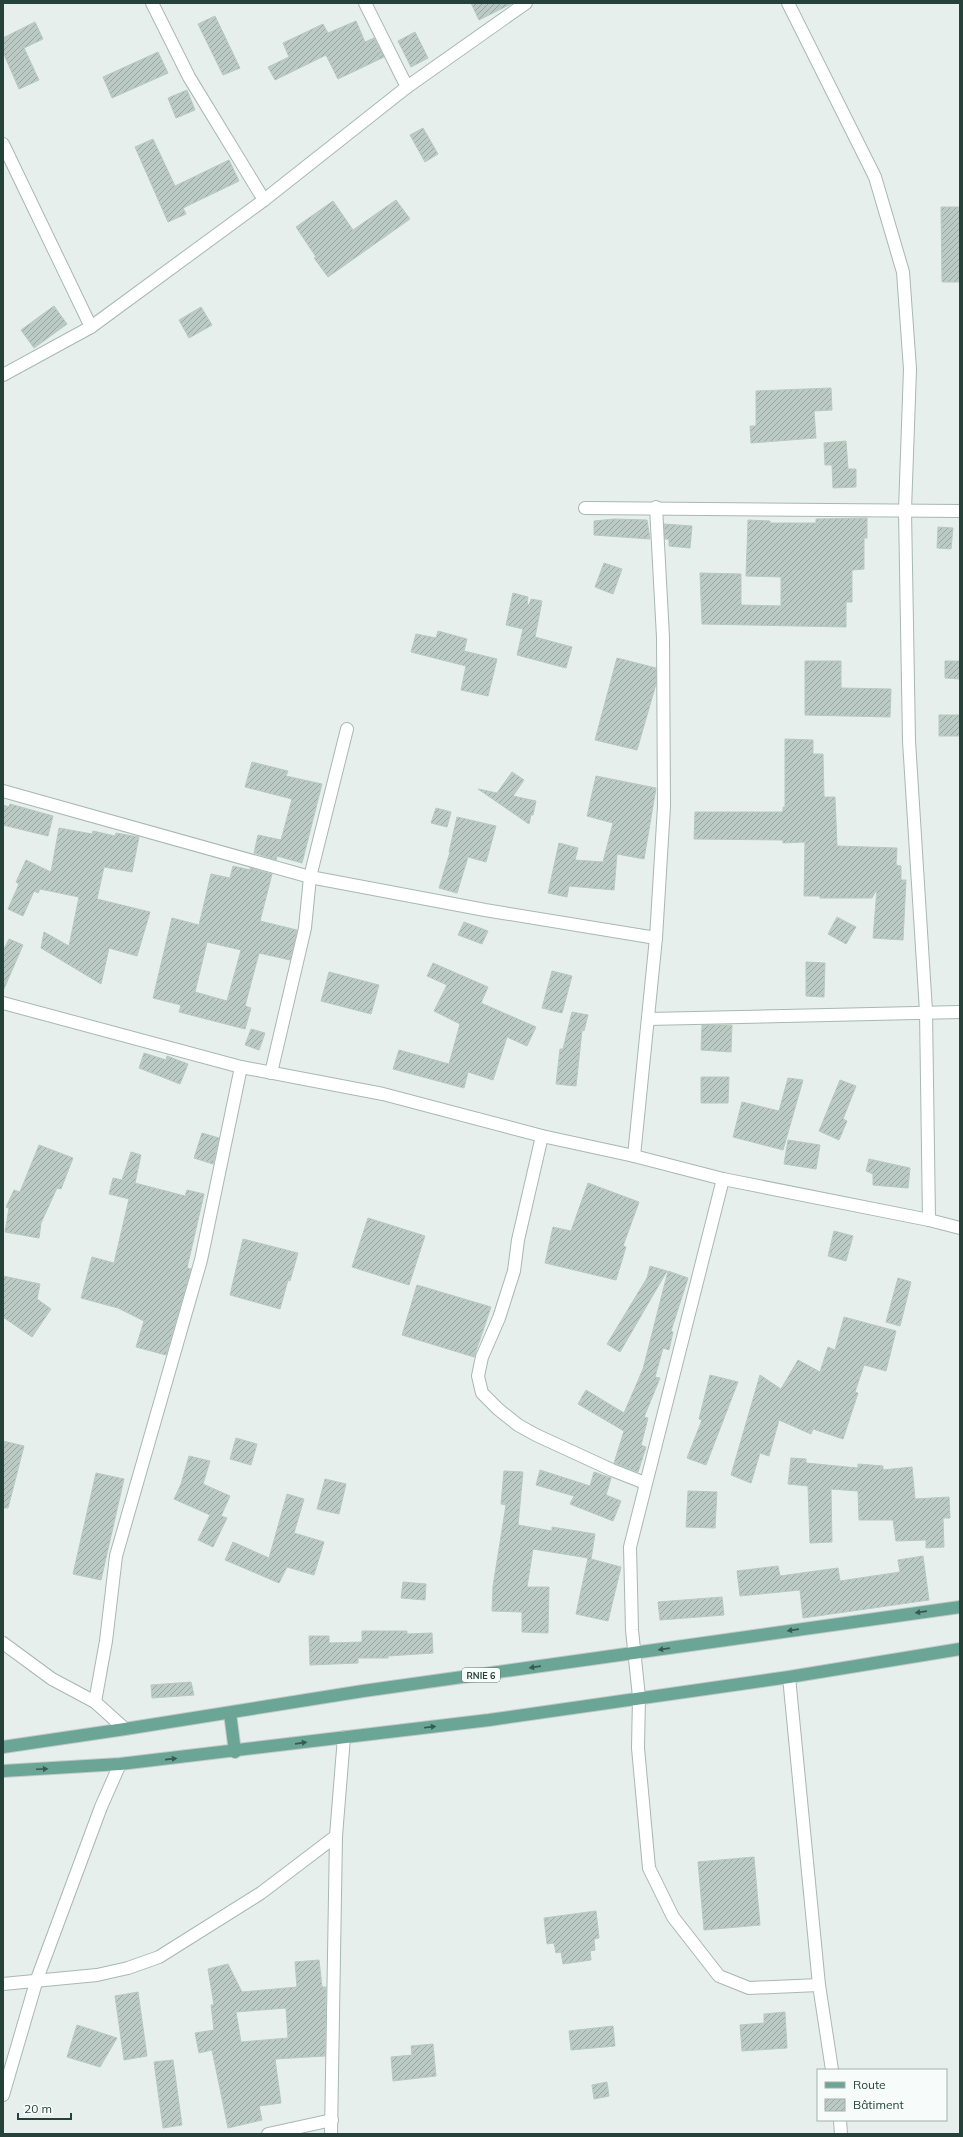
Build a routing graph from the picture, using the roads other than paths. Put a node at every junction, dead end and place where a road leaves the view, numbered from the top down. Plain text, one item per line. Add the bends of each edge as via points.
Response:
1 (152, 3) edge
2 (365, 3) edge
3 (526, 3) edge
4 (788, 3) edge
5 (407, 87) junction
6 (3, 144) edge
7 (264, 200) junction
8 (91, 327) junction
9 (3, 375) edge
10 (656, 507) junction
11 (584, 508) dead end
12 (905, 510) junction
13 (960, 511) edge
14 (347, 729) dead end
15 (3, 791) edge
16 (310, 878) junction
17 (656, 938) junction
18 (3, 1003) edge
19 (926, 1011) junction
20 (960, 1012) edge
21 (648, 1019) junction
22 (241, 1067) junction
23 (271, 1073) junction
24 (542, 1136) junction
25 (634, 1156) junction
26 (723, 1179) junction
27 (929, 1220) junction
28 (960, 1228) edge
29 (645, 1483) junction
30 (960, 1607) edge
31 (3, 1643) edge
32 (960, 1649) edge
33 (635, 1654) junction
34 (789, 1677) junction
35 (639, 1697) junction
36 (95, 1702) junction
37 (230, 1713) junction
38 (125, 1730) junction
39 (344, 1737) junction
40 (3, 1747) edge
41 (235, 1752) junction
42 (120, 1764) junction
43 (3, 1771) edge
44 (336, 1836) junction
45 (37, 1979) junction
46 (3, 1984) edge
47 (819, 1985) junction
48 (832, 2069) edge
49 (3, 2095) edge
50 (332, 2120) junction
51 (840, 2121) edge
52 (268, 2134) edge
53 (331, 2134) edge
54 (841, 2134) edge

1 - 7 street via 189,76
2 - 5 street
3 - 5 street
4 - 12 street via 875,177 903,272 910,369
5 - 7 street
6 - 8 street
7 - 8 street
8 - 9 street
10 - 11 street
10 - 12 street
10 - 17 street via 663,637 664,806
12 - 13 street
12 - 19 street via 909,741
14 - 16 street
15 - 16 street
16 - 17 street
16 - 23 street via 305,928
17 - 21 street
18 - 22 street
19 - 20 street
19 - 21 street
19 - 27 street
21 - 25 street
22 - 23 street
22 - 36 street via 201,1260 116,1556 106,1641
23 - 24 street via 383,1094
24 - 25 street
24 - 29 street via 518,1240 514,1272 499,1318 482,1357 478,1376 482,1392 498,1409 530,1431
25 - 26 street
26 - 27 street
26 - 29 street
27 - 28 street
29 - 33 street via 630,1547
30 -> 33 main road, RNIE 6
31 - 36 street via 52,1679
32 - 34 main road
33 - 35 street
33 -> 37 main road, RNIE 6 via 363,1691
34 - 35 main road
34 - 47 street
39 -> 35 main road via 489,1720
35 - 47 street via 638,1748 649,1868 673,1917 719,1976 750,1988
36 - 38 street
37 - 38 main road, RNIE 6
37 - 41 main road
38 - 40 main road, RNIE 6
41 -> 39 main road
39 - 44 street
42 -> 41 main road
43 -> 42 main road
42 - 45 street via 101,1807
44 - 45 street via 261,1893 159,1957 97,1975
44 - 50 street
45 - 46 street
45 - 49 street
47 - 48 street
50 - 52 street
50 - 53 street
51 - 54 street

